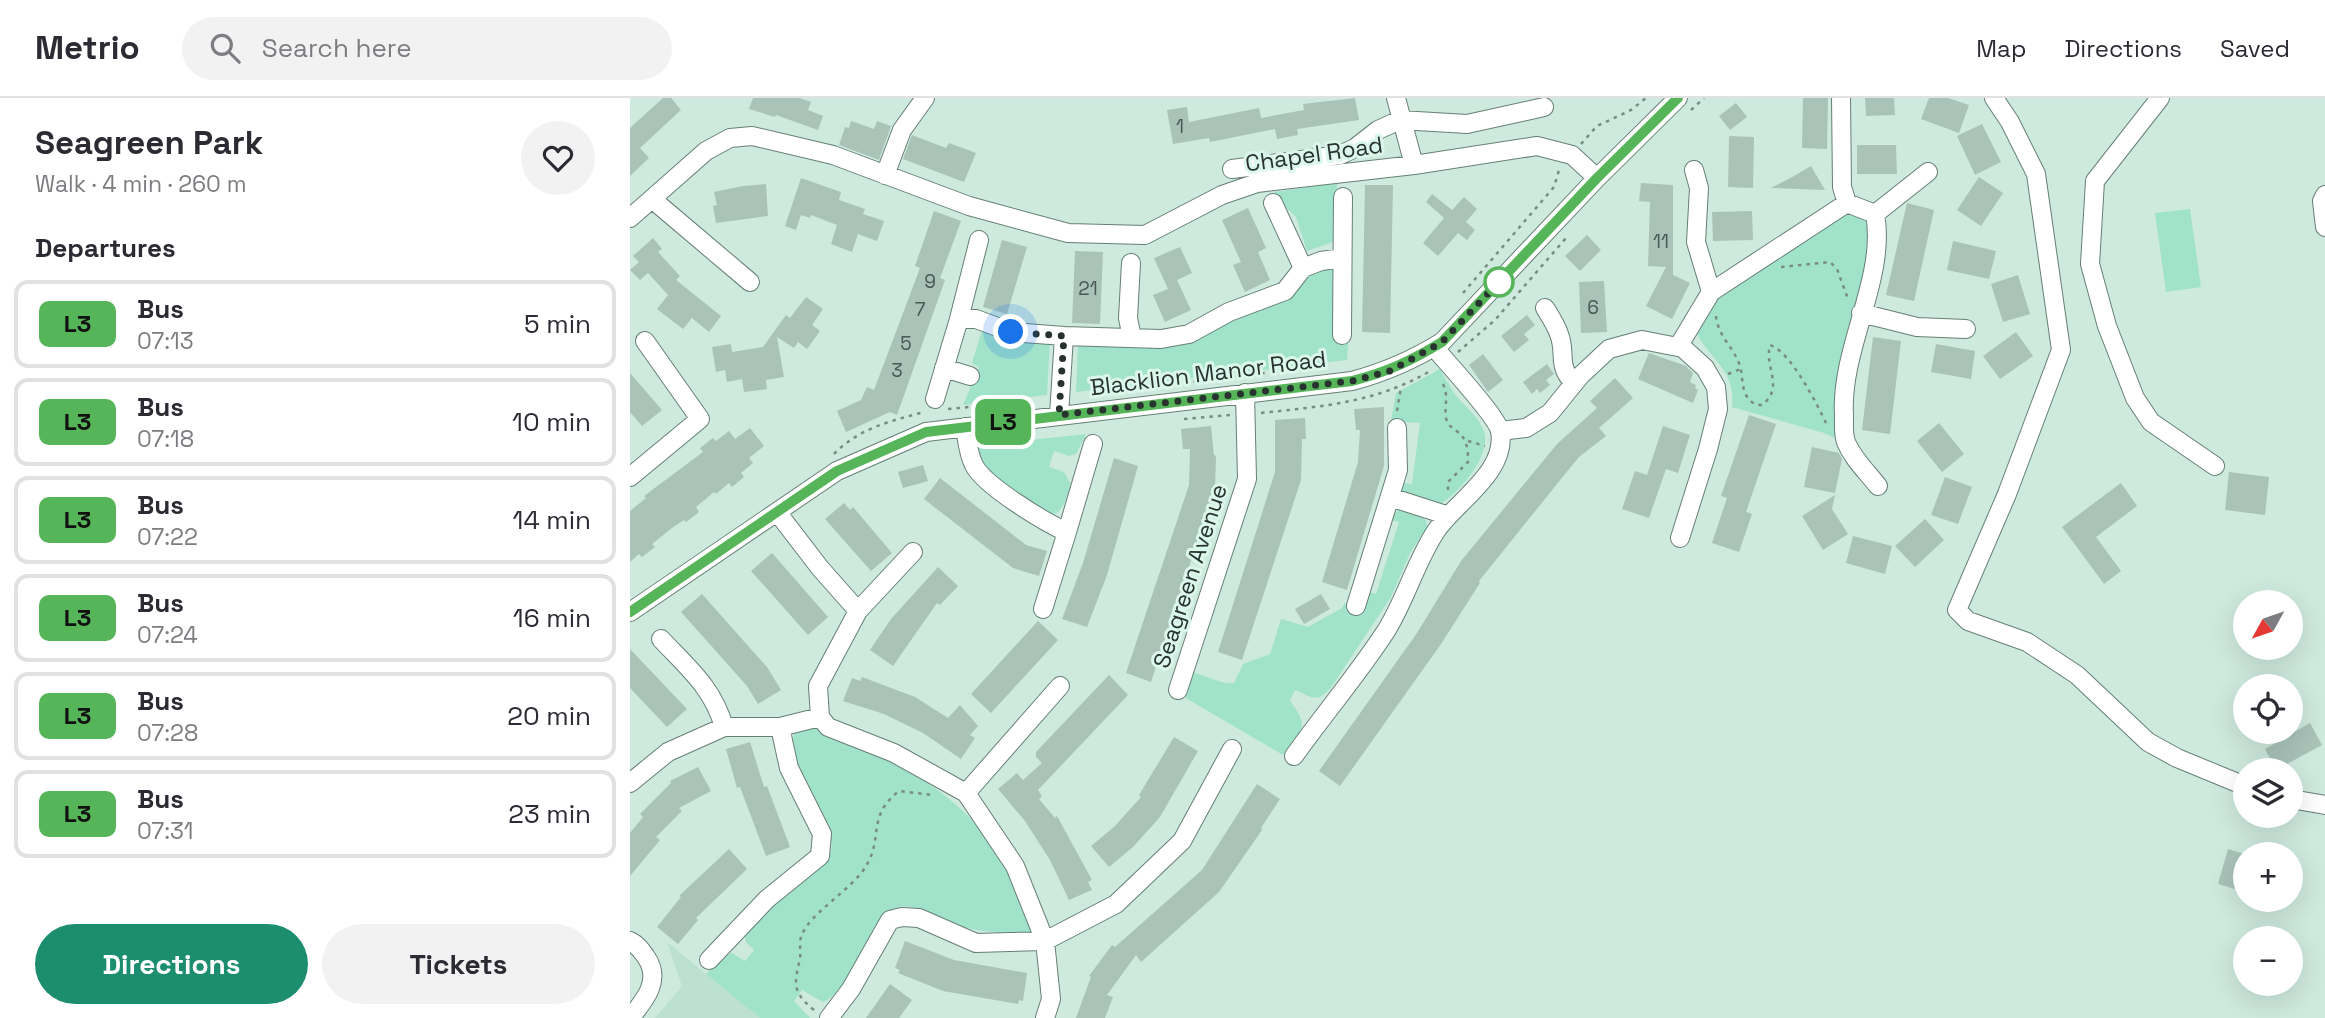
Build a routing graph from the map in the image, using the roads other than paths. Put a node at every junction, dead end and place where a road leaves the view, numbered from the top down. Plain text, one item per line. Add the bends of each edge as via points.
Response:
1 (925, 98) edge
2 (1396, 98) edge
3 (1678, 98) edge
4 (1841, 98) edge
5 (1994, 98) edge
6 (2160, 98) edge
7 (1544, 107) dead end
8 (1400, 120) junction
9 (1414, 165) junction
10 (1232, 169) dead end
11 (1694, 170) dead end
12 (1928, 172) dead end
13 (884, 175) junction
14 (1597, 178) junction
15 (2325, 195) edge
16 (1343, 197) dead end
17 (652, 199) junction
18 (1273, 203) dead end
19 (1847, 203) junction
20 (1875, 214) junction
21 (631, 215) edge
22 (2325, 227) edge
23 (979, 240) dead end
24 (1342, 258) junction
25 (1131, 263) dead end
26 (1303, 268) junction
27 (750, 282) dead end
28 (1712, 292) junction
29 (1545, 307) dead end
30 (1861, 313) junction
31 (959, 319) junction
32 (1966, 329) dead end
33 (1342, 334) dead end
34 (1064, 336) junction
35 (1132, 338) junction
36 (645, 341) dead end
37 (1434, 347) junction
38 (1678, 347) junction
39 (944, 368) junction
40 (970, 376) dead end
41 (1574, 383) junction
42 (1245, 393) junction
43 (934, 407) road end
44 (1059, 415) junction
45 (965, 427) junction
46 (1397, 428) road end
47 (1500, 431) junction
48 (1093, 444) dead end
49 (2215, 466) dead end
50 (630, 477) edge
51 (1878, 486) dead end
52 (1390, 497) junction
53 (777, 512) junction
54 (1448, 513) junction
55 (1068, 532) junction
56 (1680, 538) dead end
57 (913, 552) dead end
58 (1356, 606) dead end
59 (631, 608) edge
60 (1043, 609) dead end
61 (858, 611) junction
62 (662, 639) dead end
63 (1060, 687) dead end
64 (1178, 690) dead end
65 (820, 716) junction
66 (724, 727) junction
67 (780, 727) junction
68 (1232, 749) dead end
69 (1294, 756) dead end
70 (2233, 781) edge
71 (630, 783) edge
72 (960, 790) junction
73 (2303, 801) edge
74 (2325, 805) edge
75 (1045, 941) junction
76 (630, 942) edge
77 (709, 960) dead end
78 (632, 1012) edge
79 (822, 1015) edge
80 (1045, 1018) edge

1 - 13 street via 902,131
2 - 8 street
3 - 14 street
4 - 19 street via 1842,187
5 - 70 street via 2036,174 2061,351 2007,495 1957,610 1968,621 2027,642 2077,675 2148,742
6 - 49 street via 2095,181 2090,264 2107,326 2135,398 2151,422
7 - 8 street via 1467,124
8 - 9 street
8 - 10 street via 1340,155
9 - 13 street, Chapel Road via 1257,183 1222,195 1145,235 1068,233 969,206
9 - 14 street, Chapel Road via 1537,146 1572,155
11 - 28 street via 1699,188 1696,242
12 - 20 street
13 - 17 street, Chapel Road via 833,155 752,136 730,138 706,150
14 - 37 street, Blacklion Manor Road
15 - 22 street
16 - 24 street
17 - 21 street, Chapel Road
17 - 27 street
18 - 26 street
19 - 20 street
19 - 28 street
20 - 30 street via 1873,268
23 - 31 street
24 - 26 street
24 - 33 street
25 - 35 street via 1128,318
26 - 35 street via 1285,291 1229,312 1189,334
28 - 38 street
29 - 41 street via 1560,336 1561,362
30 - 32 street via 1917,327
30 - 51 street via 1842,390 1845,439
31 - 34 street via 976,319 1011,332
31 - 39 street
34 - 35 street
34 - 44 street
36 - 50 street via 700,419
37 - 42 street, Blacklion Manor Road via 1390,371 1352,381
37 - 47 street via 1440,365
38 - 41 street via 1642,340 1609,349
38 - 56 street via 1704,368 1716,387 1718,409
39 - 40 street
39 - 43 street
41 - 47 street via 1550,413 1526,428
42 - 44 street, Blacklion Manor Road
42 - 64 street, Seagreen Avenue via 1247,480
44 - 45 street, Blacklion Manor Road
45 - 53 street, Blacklion Manor Road via 926,432 893,444 837,471
45 - 55 street via 974,466 996,487
46 - 52 street via 1398,470
47 - 54 street via 1498,451 1486,476
48 - 55 street
52 - 54 street
52 - 58 street
53 - 59 street, Blacklion Manor Road
53 - 61 street
54 - 69 street via 1416,564 1406,595 1385,632
55 - 60 street
57 - 61 street
61 - 65 street via 818,685
62 - 66 street via 710,691
63 - 72 street
65 - 67 street
65 - 72 street via 828,727 894,753
66 - 67 street
66 - 71 street via 668,752
67 - 77 street via 789,768 822,834 820,856 767,899
68 - 75 street via 1182,841 1116,904
72 - 75 street via 1015,866
73 - 74 street
75 - 79 street via 976,943 919,918 890,920 850,989
75 - 80 street via 1051,999
76 - 78 street via 637,944 653,966 651,989

